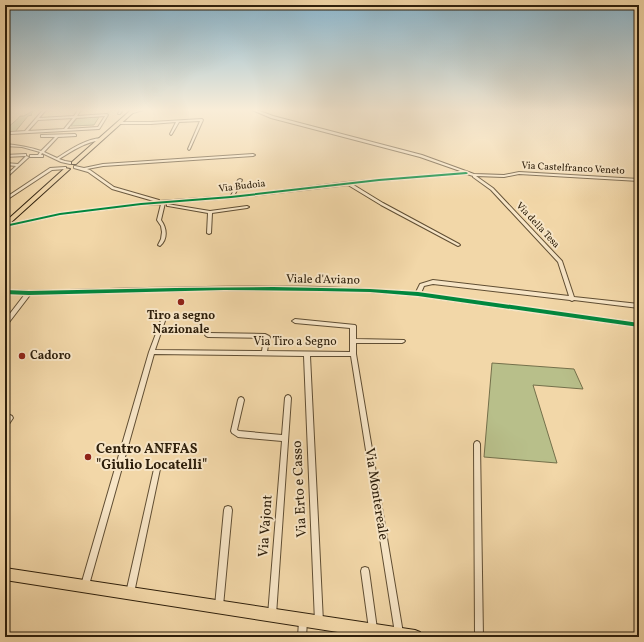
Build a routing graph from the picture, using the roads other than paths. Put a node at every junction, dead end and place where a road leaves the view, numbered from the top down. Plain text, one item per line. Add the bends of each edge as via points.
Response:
1 (53, 140) edge
2 (92, 140) edge
3 (99, 140) edge
4 (193, 140) edge
5 (360, 140) edge
6 (5, 145) edge
7 (189, 149) dead end
8 (40, 154) junction
9 (253, 155) dead end
10 (28, 156) junction
11 (6, 157) edge
12 (57, 159) junction
13 (5, 164) edge
14 (18, 166) junction
15 (70, 166) junction
16 (84, 169) junction
17 (466, 173) junction
18 (474, 175) junction
19 (5, 178) edge
20 (240, 180) dead end
21 (639, 180) edge
22 (348, 183) junction
23 (232, 196) junction
24 (5, 200) edge
25 (163, 203) junction
26 (247, 207) dead end
27 (210, 212) junction
28 (6, 224) edge
29 (209, 233) dead end
30 (160, 245) dead end
31 (458, 245) dead end
32 (5, 292) edge
33 (29, 293) junction
34 (418, 294) junction
35 (572, 299) junction
36 (639, 306) edge
37 (164, 315) dead end
38 (295, 321) dead end
39 (5, 324) edge
40 (639, 325) edge
41 (208, 335) dead end
42 (353, 341) junction
43 (402, 341) dead end
44 (152, 352) junction
45 (264, 353) junction
46 (307, 353) junction
47 (353, 354) junction
48 (288, 398) dead end
49 (240, 400) dead end
50 (10, 418) dead end
51 (5, 425) edge
52 (285, 438) junction
53 (477, 444) dead end
54 (158, 469) dead end
55 (228, 510) dead end
56 (365, 571) dead end
57 (5, 574) edge
58 (85, 586) junction
59 (129, 594) junction
60 (219, 607) junction
61 (272, 616) junction
62 (303, 620) junction
63 (319, 623) junction
64 (374, 631) junction
65 (399, 634) junction
66 (302, 637) edge
67 (415, 637) edge
68 (479, 637) edge

1 - 8 street
2 - 12 street
3 - 15 main road
4 - 7 street
5 - 17 street, Via Castelfranco Veneto via 421,156
6 - 8 street
8 - 10 street
8 - 12 street
9 - 16 street via 103,165
10 - 11 street
10 - 12 street
10 - 14 street
12 - 15 street
13 - 14 street
14 - 19 street
15 - 16 street
15 - 24 street via 54,168
15 - 28 main road
16 - 25 street via 113,188
17 - 18 street, Via Castelfranco Veneto
17 - 22 street, Via Budoia
18 - 21 street, Via Castelfranco Veneto via 504,176 519,173
18 - 35 street, Via della Tesa via 492,189 560,262
20 - 23 street
22 - 23 street, Via Budoia
22 - 31 street
23 - 25 street, Via Budoia
25 - 27 street
25 - 28 street, Via Budoia via 60,214
25 - 30 street via 159,220 163,225 164,237
26 - 27 street
27 - 29 street
32 - 33 street, Viale d'Aviano
33 - 34 street, Viale d'Aviano via 242,288
33 - 39 street
34 - 35 street via 422,285 432,282
34 - 40 street, Viale d'Aviano
35 - 36 street
37 - 44 street
38 - 42 street, Via Tiro a Segno via 353,326
41 - 45 street via 265,336 267,340
42 - 43 street
42 - 47 street, Via Tiro a Segno
44 - 45 street, Via Tiro a Segno
44 - 58 street
45 - 46 street, Via Tiro a Segno
46 - 47 street, Via Tiro a Segno
46 - 63 street, Via Erto e Casso
47 - 65 street, Via Montereale
48 - 52 street, Via Vajont
49 - 52 street via 234,431 238,434
50 - 51 street
52 - 61 street, Via Vajont
53 - 68 street
54 - 59 street
55 - 60 street
56 - 64 street
57 - 58 main road
58 - 59 main road
59 - 60 main road
60 - 61 main road
61 - 62 main road
62 - 63 main road
62 - 66 street
63 - 64 main road
64 - 65 main road
65 - 67 main road

